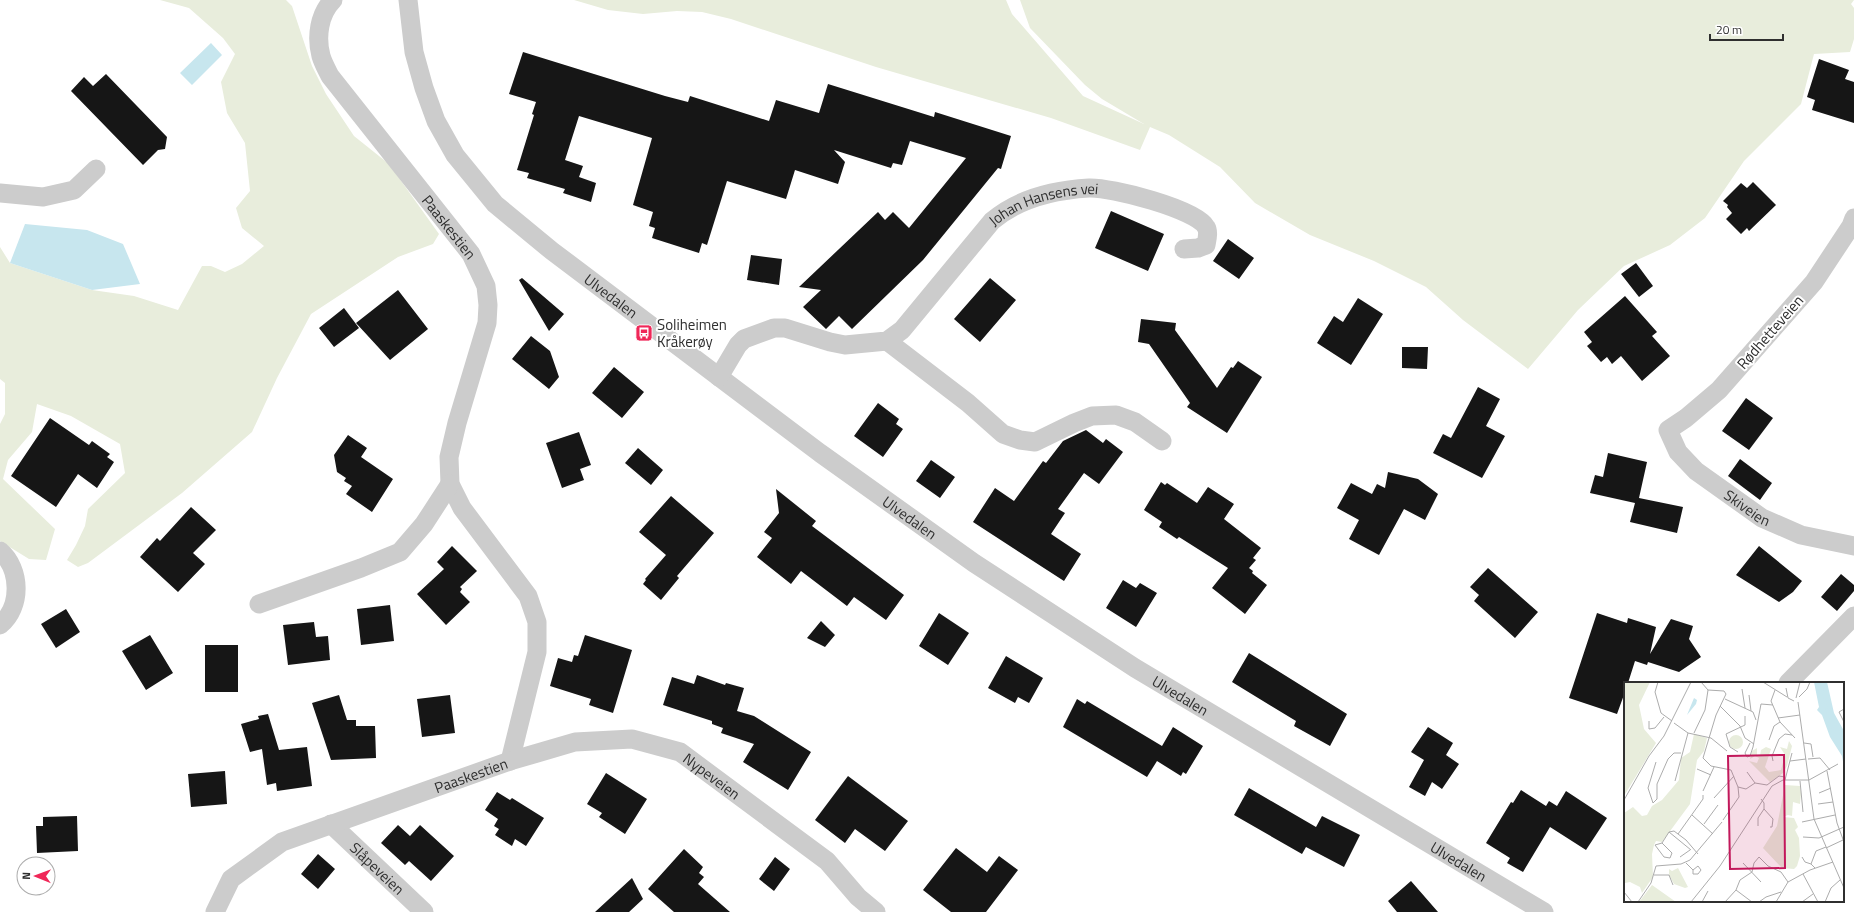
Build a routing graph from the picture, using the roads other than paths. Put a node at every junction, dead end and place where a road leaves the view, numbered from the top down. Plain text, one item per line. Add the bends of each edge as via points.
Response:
1 (333, 0) edge
2 (408, 0) edge
3 (96, 169) dead end
4 (0, 193) edge
5 (1854, 218) edge
6 (1184, 249) dead end
7 (887, 341) junction
8 (719, 377) junction
9 (1668, 430) joint
10 (1162, 441) dead end
11 (450, 484) junction
12 (1854, 546) edge
13 (0, 551) edge
14 (259, 604) dead end
15 (1854, 616) edge
16 (0, 625) edge
17 (1789, 682) edge
18 (510, 761) junction
19 (331, 824) junction
20 (215, 912) edge
21 (424, 912) edge
22 (876, 912) edge
23 (1544, 912) edge

1 - 11 street, Paaskestien via 321,19 319,34 321,56 330,76 470,254 486,286 487,323 449,457
2 - 8 street, Ulvedalen via 414,52 436,121 455,155 495,204 552,251
3 - 4 street via 74,190 43,197
5 - 9 street, Rødhetteveien via 1814,282 1724,385
6 - 7 street, Johan Hansens vei via 1206,245 1207,228 1200,219 1180,210 1115,190 1100,188 1067,190 1035,197 992,221 902,330
7 - 8 street via 844,345 784,328 774,328 744,339
7 - 10 street via 968,403 1003,434 1035,442 1092,416 1116,415 1134,422
8 - 23 street, Ulvedalen via 974,563 1135,668
9 - 12 street, Skiveien via 1678,452 1696,471 1762,518 1801,535
11 - 14 street via 424,524 400,552
11 - 18 street, Paaskestien via 462,508 528,596 537,622 537,652
13 - 16 street via 14,569 16,584 15,601 8,618
15 - 17 street
18 - 19 street, Paaskestien
18 - 22 street, Nypeveien via 574,742 632,739 680,752 827,861 858,897
19 - 20 street, Paaskestien via 282,842 231,879
19 - 21 street, Slåpeveien

